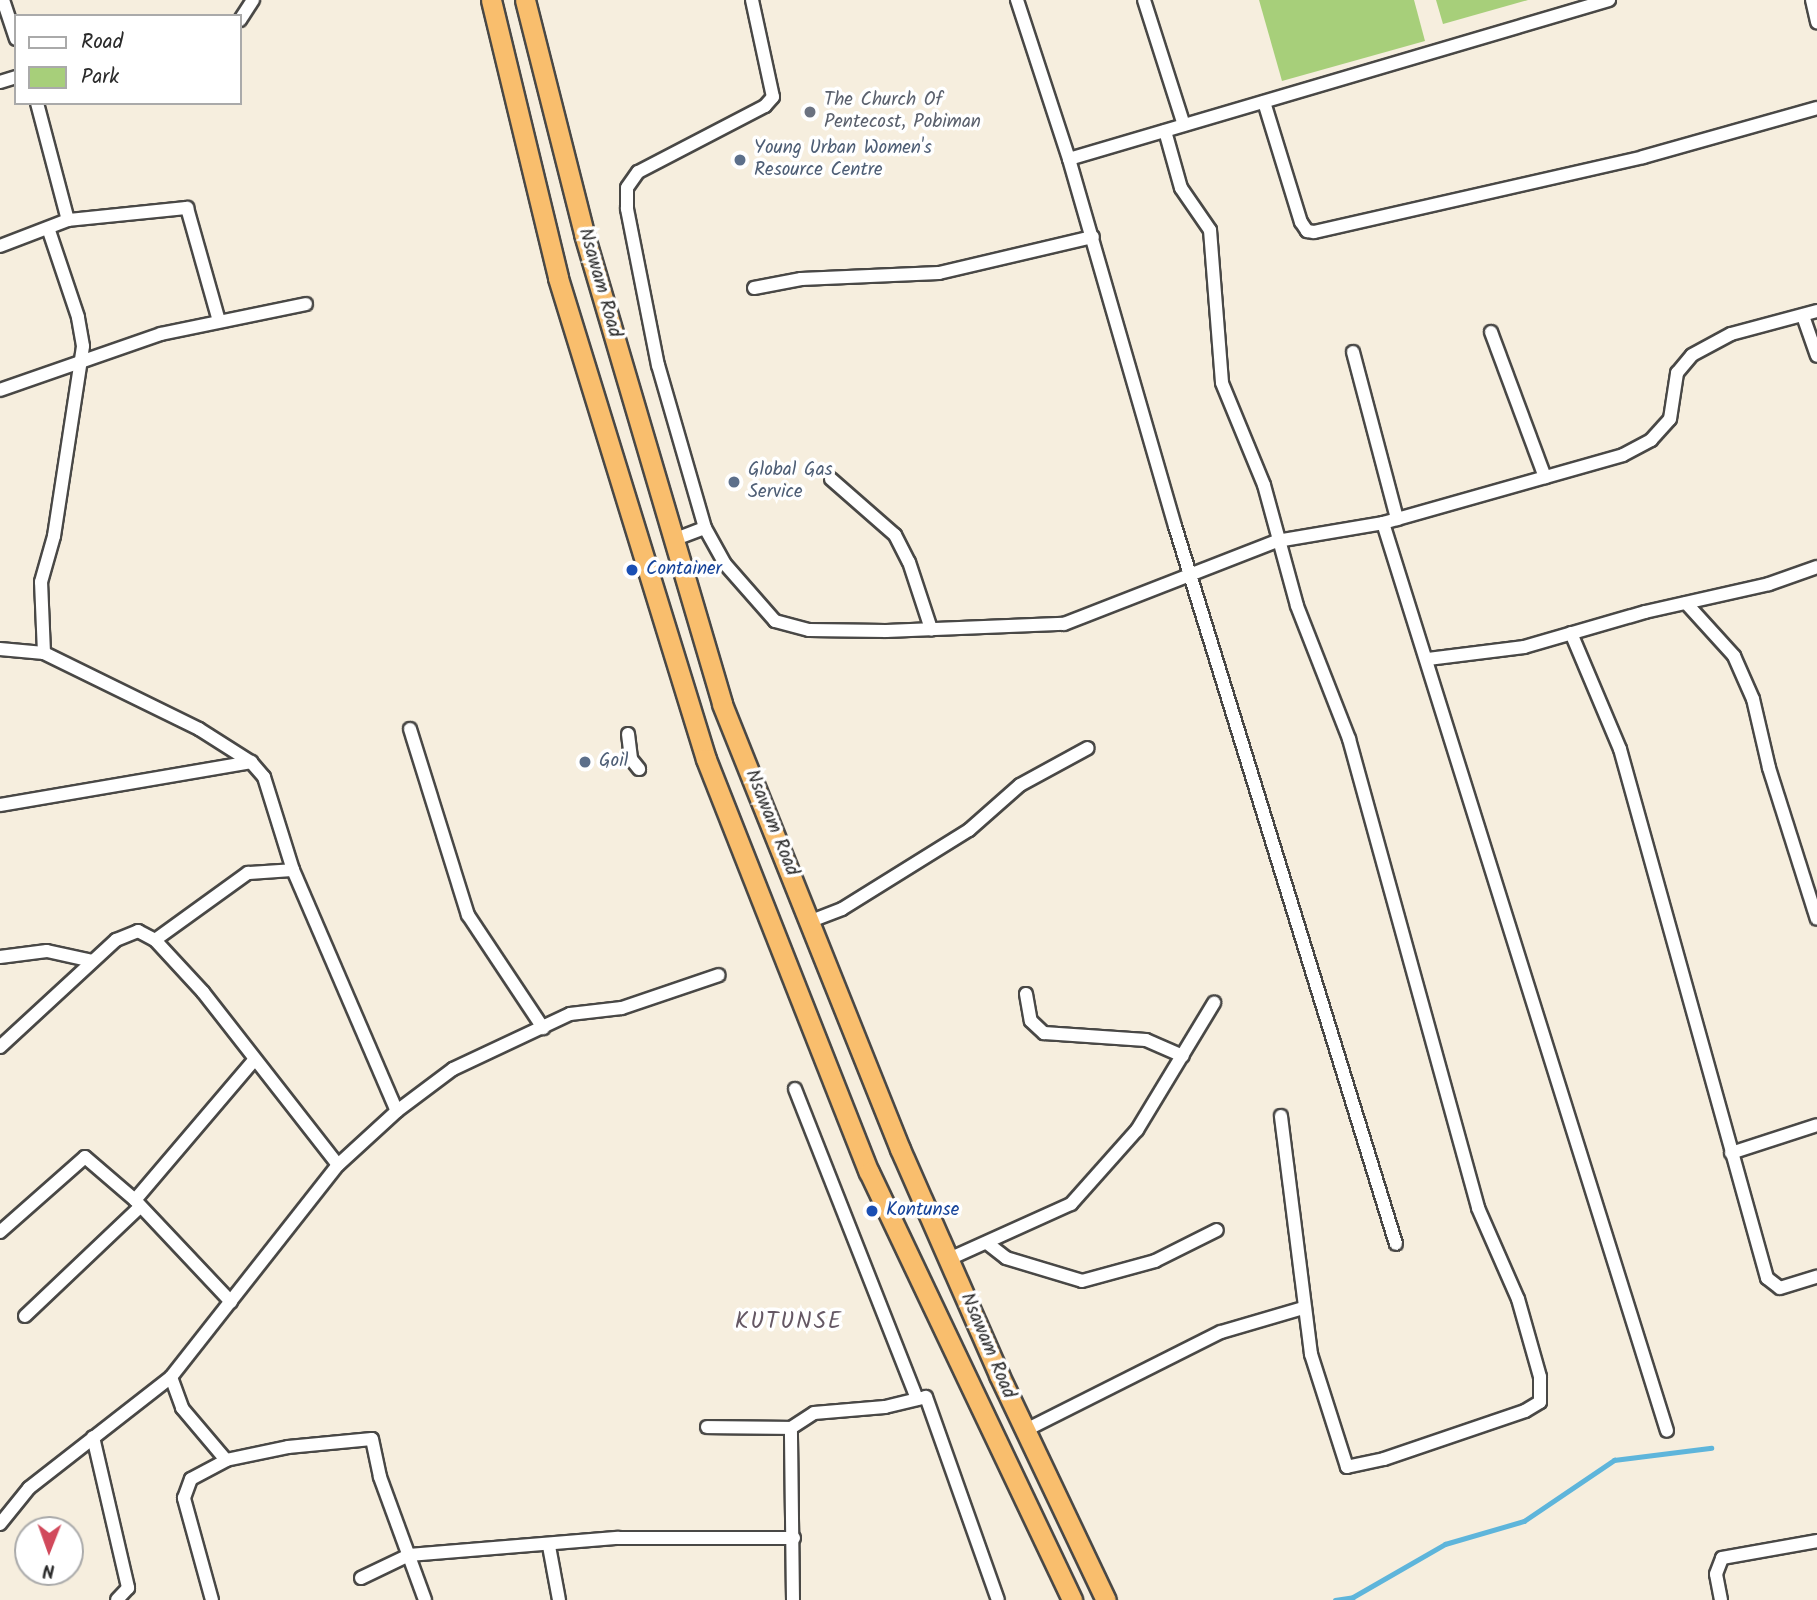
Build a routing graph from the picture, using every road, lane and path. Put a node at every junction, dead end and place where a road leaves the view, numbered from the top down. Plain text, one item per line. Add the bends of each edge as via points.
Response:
1 (3, 0) edge
2 (253, 0) edge
3 (484, 0) edge
4 (491, 0) edge
5 (752, 0) edge
6 (1017, 0) edge
7 (1144, 0) edge
8 (1609, 0) edge
9 (1812, 0) edge
10 (527, 4) edge
11 (242, 17) edge
12 (1817, 22) edge
13 (14, 34) edge
14 (505, 59) junction
15 (1264, 102) junction
16 (38, 105) edge
17 (1817, 108) edge
18 (1184, 125) junction
19 (1165, 131) junction
20 (1069, 159) junction
21 (68, 220) junction
22 (49, 231) junction
23 (1093, 237) junction
24 (0, 246) edge
25 (754, 288) dead end
26 (306, 304) dead end
27 (1817, 311) edge
28 (1803, 316) junction
29 (219, 321) junction
30 (1491, 332) dead end
31 (1353, 352) dead end
32 (1817, 356) edge
33 (81, 359) junction
34 (0, 390) edge
35 (1545, 477) junction
36 (831, 479) dead end
37 (1397, 519) junction
38 (1383, 523) junction
39 (705, 528) junction
40 (673, 540) junction
41 (1277, 541) junction
42 (1817, 567) edge
43 (1189, 572) junction
44 (1686, 603) junction
45 (931, 629) junction
46 (1571, 633) junction
47 (4, 652) edge
48 (44, 653) junction
49 (1428, 659) junction
50 (410, 729) dead end
51 (628, 734) dead end
52 (1088, 748) dead end
53 (251, 762) junction
54 (639, 769) dead end
55 (0, 805) edge
56 (293, 870) junction
57 (1817, 919) edge
58 (811, 921) junction
59 (155, 940) junction
60 (0, 957) edge
61 (92, 961) junction
62 (719, 975) dead end
63 (1026, 994) dead end
64 (1214, 1003) dead end
65 (543, 1028) junction
66 (0, 1047) edge
67 (1184, 1056) junction
68 (254, 1060) junction
69 (795, 1088) dead end
70 (397, 1111) junction
71 (1281, 1116) dead end
72 (1817, 1125) edge
73 (1731, 1153) junction
74 (338, 1164) junction
75 (137, 1203) junction
76 (1217, 1230) dead end
77 (0, 1232) edge
78 (987, 1243) junction
79 (1396, 1244) dead end
80 (949, 1259) junction
81 (1817, 1277) edge
82 (231, 1303) junction
83 (1303, 1308) junction
84 (25, 1316) dead end
85 (171, 1377) junction
86 (917, 1399) junction
87 (707, 1427) dead end
88 (791, 1428) junction
89 (1024, 1431) junction
90 (1667, 1432) dead end
91 (93, 1437) junction
92 (1034, 1451) junction
93 (226, 1460) junction
94 (1003, 1463) junction
95 (0, 1524) edge
96 (794, 1538) junction
97 (1817, 1541) edge
98 (549, 1546) junction
99 (409, 1555) junction
100 (361, 1578) dead end
101 (117, 1600) edge
102 (212, 1600) edge
103 (425, 1600) edge
104 (559, 1600) edge
105 (793, 1600) edge
106 (998, 1600) edge
107 (1072, 1600) edge
108 (1106, 1600) edge
109 (1721, 1600) edge

1 - 13 street
2 - 11 street
3 - 14 highway, Nsawam Road
4 - 14 highway, Nsawam Road
5 - 39 street via 773,97 765,106 638,172 627,188 631,240 658,365
6 - 20 street
7 - 18 street
8 - 15 street
9 - 12 street
10 - 40 highway, Nsawam Road via 584,234
14 - 94 highway, Nsawam Road via 558,278 706,759 869,1172
15 - 17 street via 1301,222 1314,232 1643,157
15 - 18 street
16 - 21 street
18 - 19 street
19 - 20 street
19 - 41 street via 1181,188 1205,218 1214,244 1216,340 1222,383 1264,485
20 - 23 street
21 - 22 street
21 - 29 street via 187,208
22 - 24 street
22 - 33 street via 82,331
23 - 25 street via 939,273 829,277
23 - 43 street
26 - 29 street
27 - 28 street
28 - 32 street
28 - 35 street via 1731,334 1692,355 1677,373 1670,419 1651,440 1623,455
29 - 33 street
30 - 35 street
31 - 37 street
33 - 34 street
33 - 48 street via 54,536 41,582
35 - 37 street
36 - 45 street via 895,535
37 - 38 street
38 - 41 street
38 - 49 street
39 - 40 street
39 - 45 street via 725,564 775,621 809,630
40 - 58 highway, Nsawam Road via 722,704
41 - 43 street
41 - 83 street via 1349,739 1475,1196 1518,1298 1542,1398 1506,1418 1350,1468 1338,1447 1319,1385
42 - 44 street
43 - 45 street via 1063,624
43 - 79 street
44 - 46 street
44 - 57 street via 1734,656 1753,699 1769,768
46 - 49 street via 1524,647
46 - 73 street via 1620,749
47 - 48 street
48 - 53 street via 199,729
49 - 90 street
50 - 65 street via 468,915
51 - 54 street via 631,759
52 - 58 street via 1020,785 969,830 842,909
53 - 55 street
53 - 56 street via 264,777
56 - 59 street via 248,873
56 - 70 street
58 - 80 highway, Nsawam Road via 849,1028
59 - 61 street via 132,931
59 - 68 street via 203,992
60 - 61 street via 47,951
61 - 66 street
62 - 65 street via 622,1008 570,1014
63 - 67 street via 1031,1021 1044,1033 1146,1040
64 - 67 street
65 - 70 street via 453,1069
67 - 78 street via 1137,1130 1071,1203
68 - 74 street
68 - 75 street
69 - 86 street
70 - 74 street
71 - 83 street
72 - 73 street
73 - 81 street via 1768,1278 1780,1288
74 - 82 street
75 - 77 street via 85,1157
75 - 82 street
75 - 84 street
76 - 78 street via 1155,1261 1082,1281 1006,1258
78 - 80 street
80 - 89 highway, Nsawam Road
82 - 85 street
83 - 89 street via 1222,1332
85 - 91 street
85 - 93 street via 182,1408
86 - 88 street via 818,1412
86 - 106 street via 926,1397
87 - 88 street
88 - 96 street
89 - 92 highway, Nsawam Road
91 - 95 street via 29,1488
91 - 101 street via 128,1588
92 - 94 highway via 1011,1450
92 - 108 highway, Nsawam Road
93 - 99 street via 288,1447 372,1439 380,1477
93 - 102 street via 191,1479 184,1490
94 - 107 highway, Nsawam Road
96 - 98 street via 618,1538
96 - 105 street
97 - 109 street via 1722,1558 1716,1574
98 - 99 street
98 - 104 street
99 - 100 street
99 - 103 street

